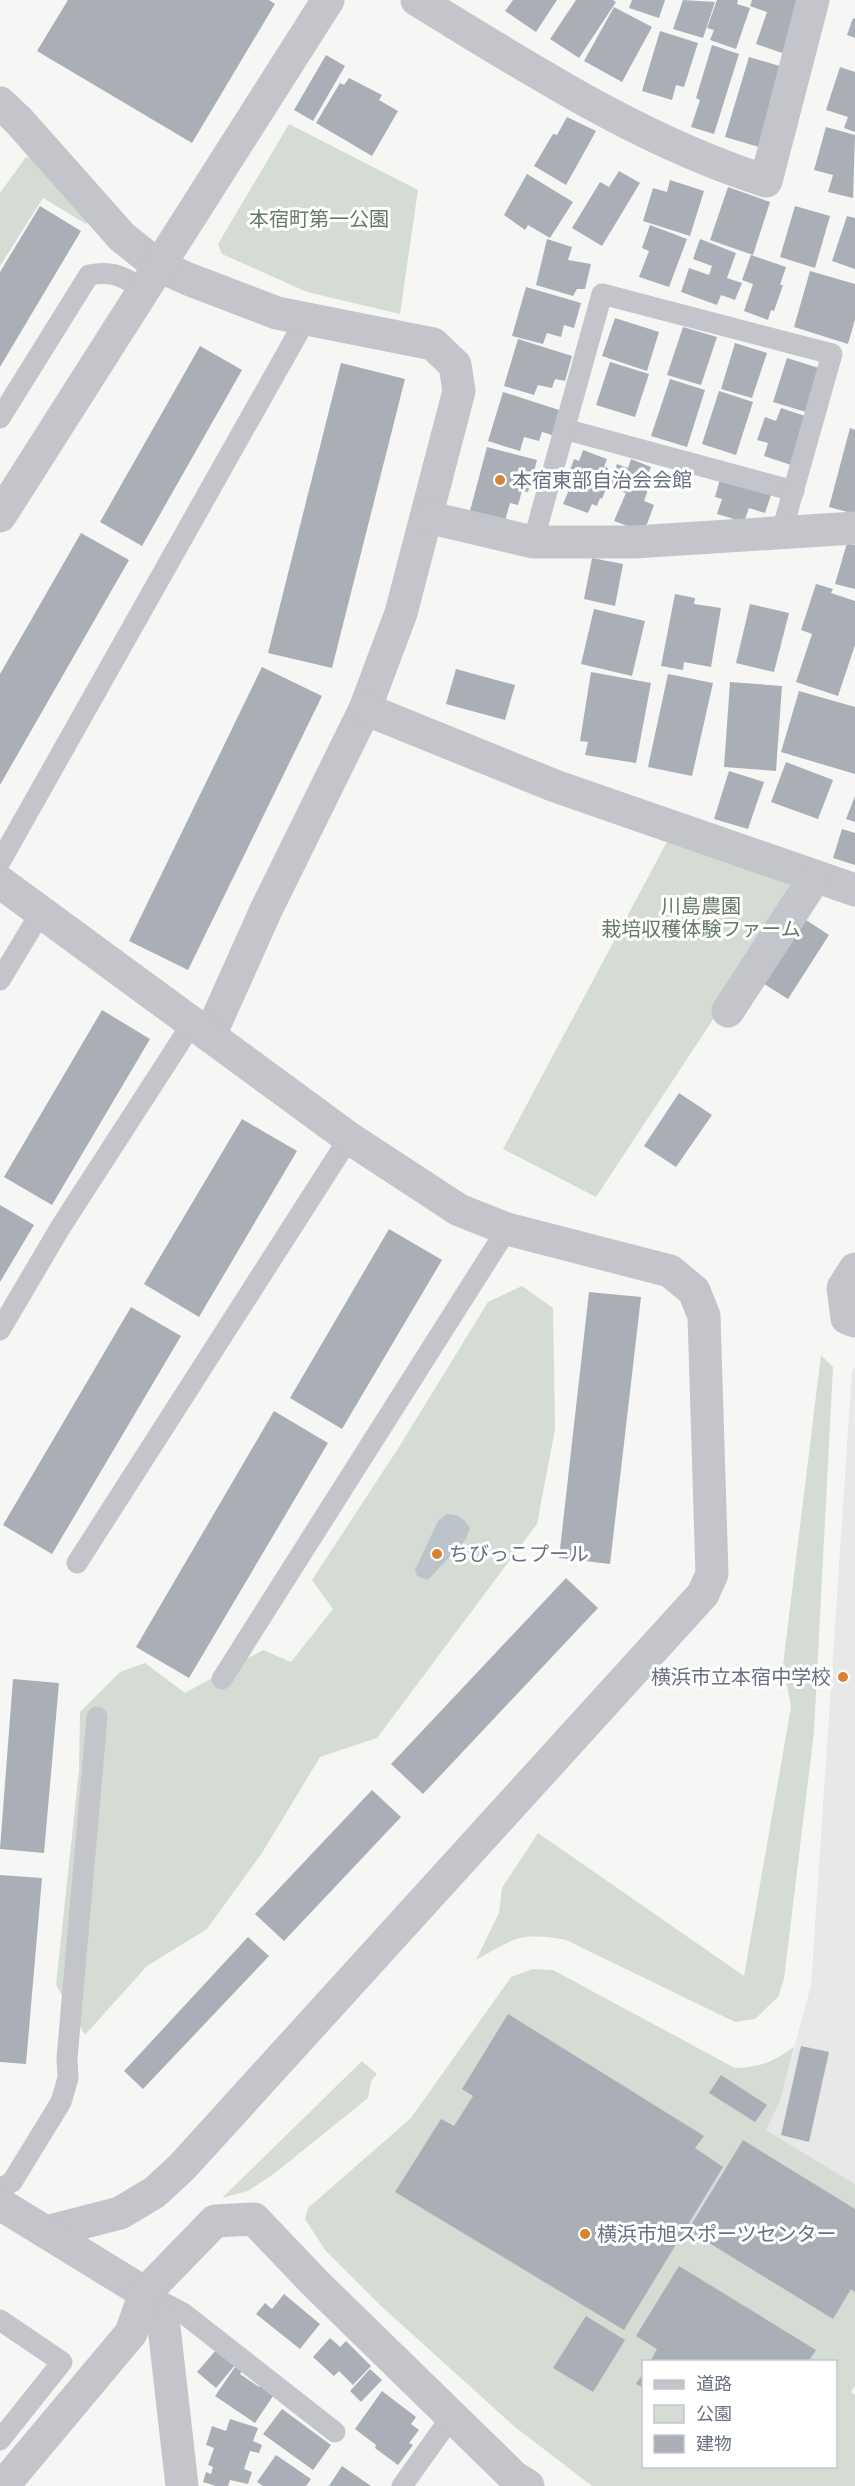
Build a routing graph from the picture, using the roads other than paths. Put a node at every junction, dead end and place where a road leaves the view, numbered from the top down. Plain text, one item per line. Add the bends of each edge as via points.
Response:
1 (328, 0) edge
2 (417, 0) edge
3 (813, 0) edge
4 (0, 103) edge
5 (150, 277) junction
6 (306, 319) junction
7 (0, 418) edge
8 (564, 429) junction
9 (794, 492) junction
10 (0, 516) edge
11 (427, 517) junction
12 (855, 528) edge
13 (782, 531) junction
14 (533, 542) junction
15 (365, 709) junction
16 (0, 862) edge
17 (815, 877) junction
18 (0, 882) edge
19 (855, 890) edge
20 (41, 912) junction
21 (0, 980) edge
22 (728, 1011) dead end
23 (202, 1028) junction
24 (349, 1138) junction
25 (507, 1229) junction
26 (855, 1269) edge
27 (855, 1321) edge
28 (0, 1330) edge
29 (77, 1563) dead end
30 (222, 1679) dead end
31 (97, 1717) dead end
32 (0, 2189) edge
33 (0, 2204) edge
34 (46, 2232) junction
35 (145, 2293) junction
36 (0, 2320) edge
37 (452, 2416) junction
38 (335, 2432) dead end
39 (0, 2440) edge
40 (3, 2486) edge
41 (182, 2486) edge
42 (402, 2486) edge
43 (528, 2486) edge

1 - 5 street
2 - 3 street via 592,105 718,166 766,181
4 - 5 street via 122,237
5 - 6 street via 188,279 277,314
5 - 7 lane via 105,272 89,275
5 - 10 street
6 - 11 street via 433,344 455,365 459,391
6 - 16 lane
8 - 9 lane
8 - 9 lane via 602,294 832,354
8 - 14 lane
9 - 13 lane
11 - 14 street
11 - 15 street via 401,613
12 - 13 street
13 - 14 street via 634,542
15 - 17 street via 555,786
15 - 23 street via 266,910
17 - 19 street
17 - 22 street
18 - 20 street
20 - 21 lane
20 - 23 street
23 - 24 street
23 - 28 lane via 60,1228
24 - 25 street via 459,1210
24 - 29 lane
25 - 30 lane
25 - 34 street via 670,1271 694,1291 704,1316 712,1574 703,1594 182,2167 155,2192 120,2213
26 - 27 street via 843,1288 847,1318
31 - 32 lane via 68,2078 61,2102 34,2148 12,2182
33 - 34 street
34 - 35 street
35 - 37 street via 215,2222 254,2218
35 - 38 lane via 183,2313
35 - 40 street via 131,2333
35 - 41 street via 164,2328
36 - 39 lane via 62,2362
37 - 42 lane
37 - 43 street

